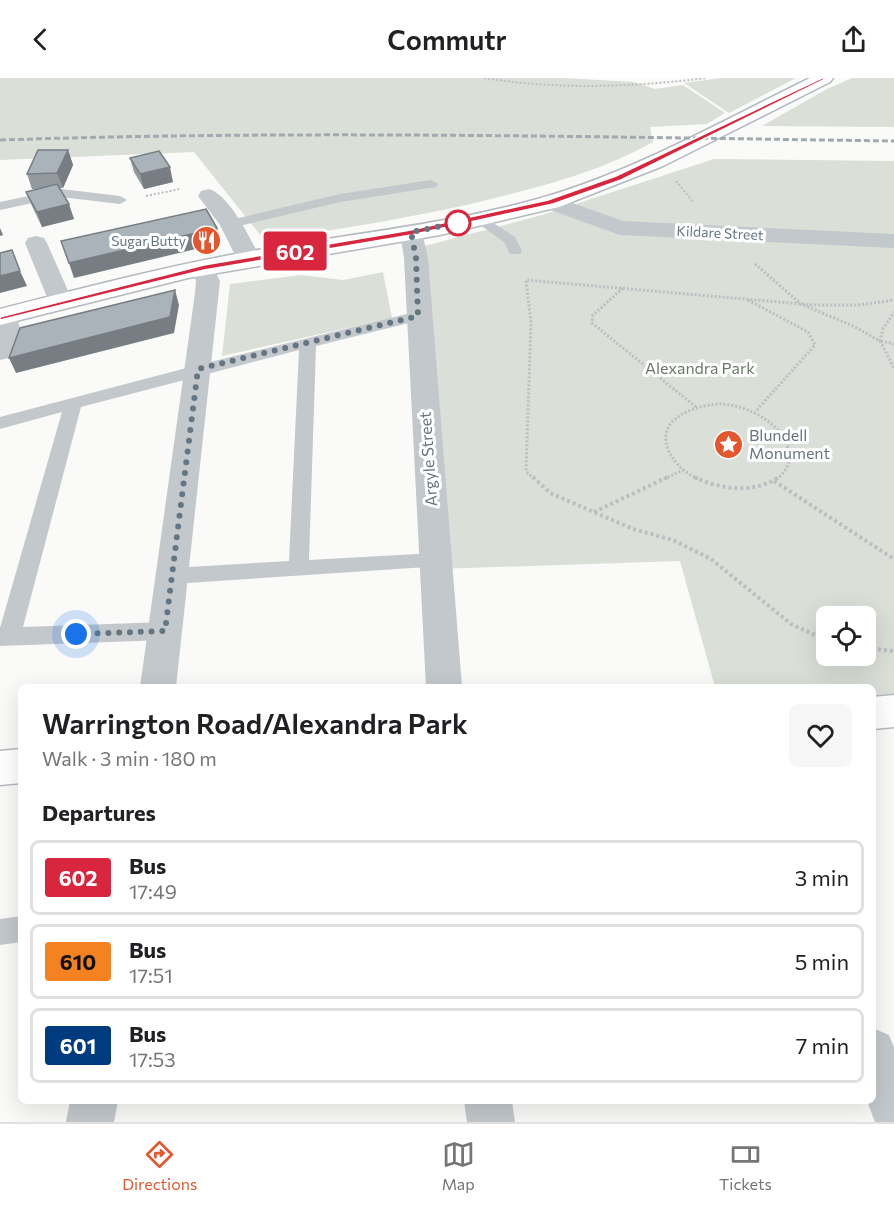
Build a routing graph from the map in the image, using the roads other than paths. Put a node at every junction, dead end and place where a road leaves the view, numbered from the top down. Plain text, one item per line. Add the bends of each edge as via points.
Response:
1 (824, 78) edge
2 (431, 184) dead end
3 (209, 196) road end
4 (120, 200) road end
5 (550, 202) junction
6 (0, 206) edge
7 (481, 219) junction
8 (231, 224) junction
9 (411, 232) junction
10 (894, 241) edge
11 (36, 243) dead end
12 (515, 251) dead end
13 (249, 259) junction
14 (204, 268) junction
15 (61, 302) junction
16 (2, 316) edge
17 (418, 316) junction
18 (309, 343) junction
19 (0, 352) edge
20 (198, 369) junction
21 (73, 404) junction
22 (0, 423) edge
23 (435, 561) junction
24 (299, 569) junction
25 (172, 576) junction
26 (165, 631) junction
27 (5, 637) edge
28 (158, 684) edge
29 (444, 684) edge
30 (894, 711) edge
31 (876, 712) edge
32 (18, 766) edge
33 (0, 768) edge
34 (18, 930) edge
35 (0, 932) edge
36 (876, 1060) edge
37 (93, 1104) edge
38 (488, 1104) edge
39 (894, 1111) edge
40 (90, 1122) edge
41 (491, 1122) edge

1 - 5 main road via 619,178
2 - 8 lane via 340,198
3 - 8 street
4 - 6 lane via 61,193
5 - 7 main road
5 - 10 street, Kildare Street via 620,228
7 - 9 main road
7 - 12 lane via 510,240
8 - 13 street
9 - 13 main road
9 - 17 street, Argyle Street
11 - 15 street
13 - 14 main road
14 - 15 main road
14 - 20 street via 207,293
15 - 16 main road
16 - 19 street via 9,332
17 - 18 lane
17 - 23 street, Argyle Street
18 - 20 lane
18 - 24 lane
20 - 21 lane
20 - 25 street
21 - 22 lane
21 - 27 lane
23 - 24 lane
23 - 29 street, Argyle Street
24 - 25 lane
25 - 26 street
26 - 27 lane
26 - 28 street
30 - 31 main road
32 - 33 main road
34 - 35 lane
36 - 39 street
37 - 40 street
38 - 41 street

